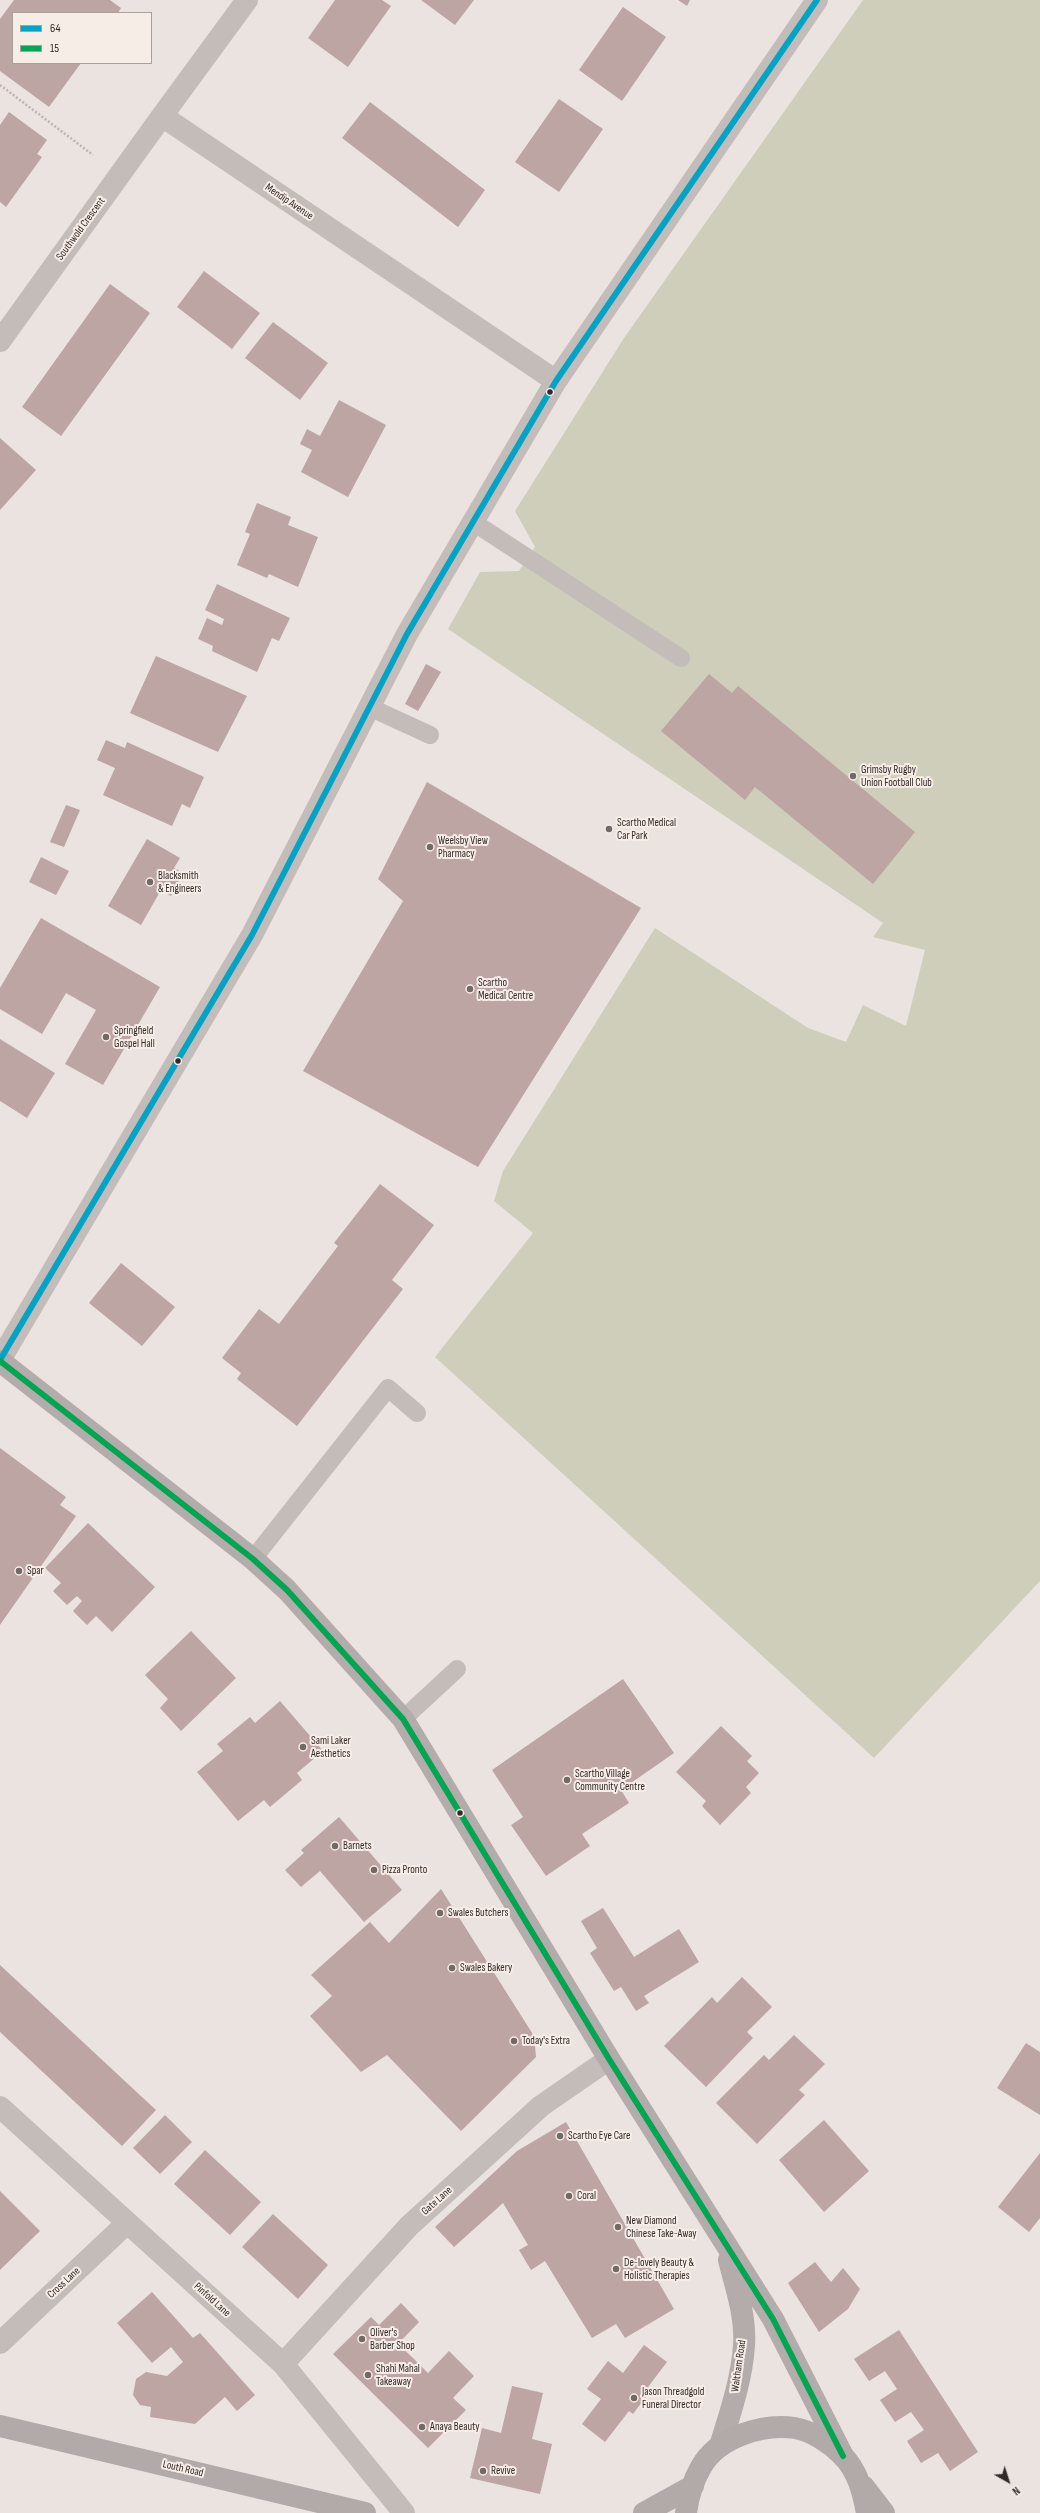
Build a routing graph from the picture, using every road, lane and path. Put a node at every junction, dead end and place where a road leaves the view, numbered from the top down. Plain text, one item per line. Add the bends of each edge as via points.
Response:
1 (247, 0) edge
2 (817, 0) edge
3 (0, 85) edge
4 (162, 116) junction
5 (119, 174) junction
6 (0, 342) edge
7 (556, 381) junction
8 (473, 522) junction
9 (681, 658) dead end
10 (369, 707) junction
11 (430, 735) dead end
12 (0, 1360) edge
13 (417, 1413) dead end
14 (253, 1559) junction
15 (457, 1669) dead end
16 (403, 1719) junction
17 (609, 2059) junction
18 (0, 2107) edge
19 (127, 2223) junction
20 (723, 2238) junction
21 (0, 2343) edge
22 (283, 2364) junction
23 (0, 2426) edge
24 (720, 2446) junction
25 (843, 2456) junction
26 (862, 2485) junction
27 (693, 2486) junction
28 (365, 2513) edge
29 (404, 2513) edge
30 (644, 2513) edge
31 (686, 2513) edge
32 (867, 2513) edge
33 (884, 2513) edge

1 - 4 street
2 - 7 street
3 - 5 path
4 - 5 street, Southwold Crescent
4 - 7 street, Mendip Avenue
5 - 6 street, Southwold Crescent
7 - 8 street
8 - 9 lane
8 - 10 street via 407,634
10 - 11 lane
10 - 12 street via 252,935
12 - 14 main road, Waltham Road
13 - 14 lane via 388,1388
14 - 16 main road, Waltham Road via 288,1590
15 - 16 lane
16 - 17 main road, Waltham Road
17 - 20 main road, Waltham Road
17 - 22 street, Gate Lane via 541,2106 409,2226
18 - 19 street, Pinfold Lane
19 - 21 street, Cross Lane
19 - 22 street, Pinfold Lane
20 - 24 main road, Waltham Road via 742,2312 744,2345 734,2400
20 - 25 main road, Waltham Road via 773,2319
22 - 29 street, Pinfold Lane
23 - 28 main road, Louth Road
24 - 25 main road via 756,2429 795,2428 823,2439
24 - 27 main road via 701,2466
25 - 26 main road
26 - 32 main road
26 - 33 main road
27 - 30 main road
27 - 31 main road via 688,2496

